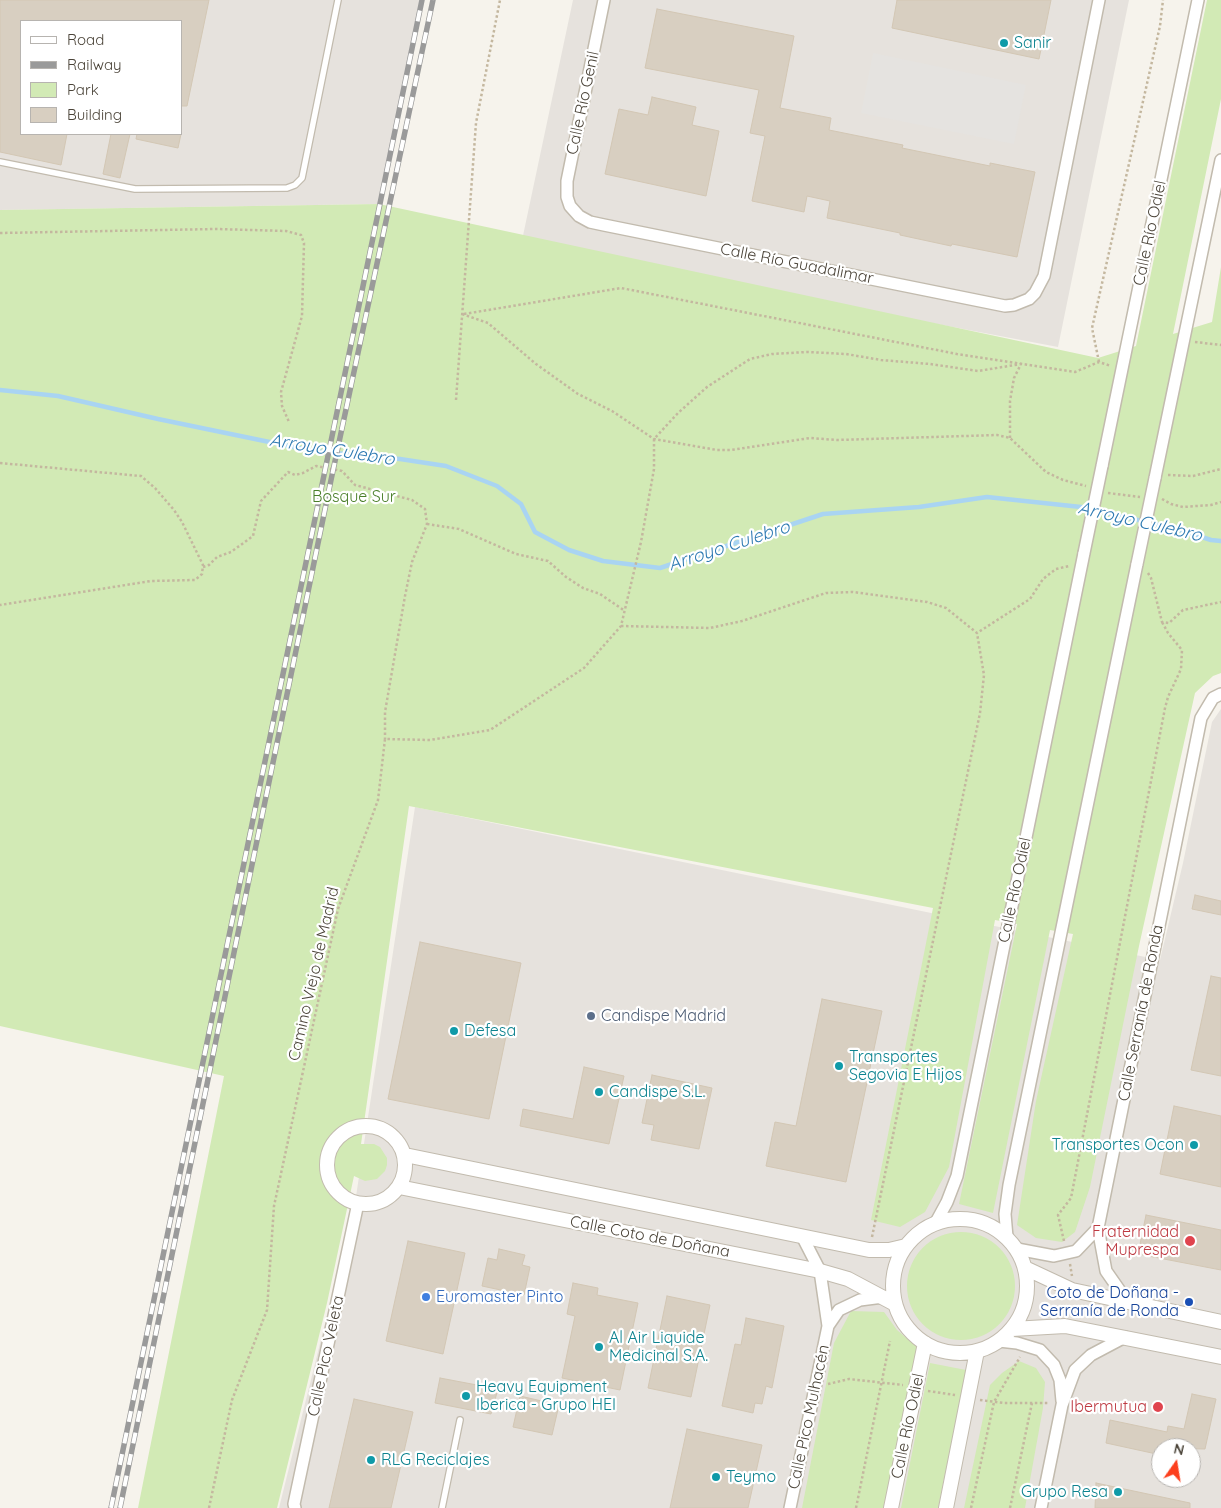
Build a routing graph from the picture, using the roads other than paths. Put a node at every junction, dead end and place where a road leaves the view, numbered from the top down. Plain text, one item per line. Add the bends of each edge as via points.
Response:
1 (338, 0) edge
2 (604, 0) edge
3 (1099, 0) edge
4 (1198, 0) edge
5 (1221, 160) edge
6 (0, 162) edge
7 (570, 206) joint
8 (1221, 694) edge
9 (405, 1155) junction
10 (399, 1187) junction
11 (358, 1203) junction
12 (935, 1224) junction
13 (1098, 1228) junction
14 (802, 1236) junction
15 (1007, 1238) junction
16 (906, 1246) junction
17 (1017, 1249) junction
18 (1025, 1268) junction
19 (820, 1271) junction
20 (883, 1297) junction
21 (1127, 1302) junction
22 (895, 1304) junction
23 (1221, 1322) edge
24 (828, 1326) junction
25 (1012, 1329) junction
26 (1125, 1337) junction
27 (999, 1341) junction
28 (925, 1343) junction
29 (977, 1351) junction
30 (1221, 1357) edge
31 (1062, 1405) junction
32 (460, 1420) dead end
33 (295, 1508) edge
34 (442, 1508) edge
35 (790, 1508) edge
36 (891, 1508) edge
37 (946, 1508) edge
38 (1041, 1508) edge

1 - 6 lane via 302,178 295,185 287,188 135,190
2 - 7 street, Calle Río Genil via 567,181
3 - 7 street, Calle Río Guadalimar via 1044,276 1036,293 1014,305 1005,306 590,222
4 - 12 street, Calle Río Odiel, bridge via 957,1176
5 - 15 street, bridge via 1009,1186 1005,1214
8 - 13 street, Calle Serranía de Ronda via 1213,698 1202,718
9 - 10 street via 404,1177
9 - 11 street via 396,1138 378,1126 364,1125 341,1134 328,1153 328,1176 340,1195
9 - 14 street, Calle Coto de Doñana
10 - 11 street via 383,1200 371,1204
10 - 19 street, Calle Coto de Doñana
11 - 33 street, Calle Pico Veleta
12 - 15 street via 954,1219 973,1220 991,1226
12 - 16 street
13 - 17 street via 1076,1251 1054,1256
13 - 21 street, Calle Serranía de Ronda via 1106,1271
14 - 16 street, Calle Coto de Doñana via 869,1250
14 - 19 street, Calle Pico Mulhacén
15 - 17 street
16 - 22 street via 894,1273
17 - 18 street
18 - 21 street via 1072,1290
18 - 25 street via 1026,1300
19 - 20 street, Calle Coto de Doñana via 848,1279
19 - 24 street, Calle Pico Mulhacén
20 - 22 street, Calle Coto de Doñana
20 - 24 street, Calle Pico Mulhacén via 860,1300 839,1310
21 - 23 street
22 - 28 street via 906,1326
24 - 35 street, Calle Pico Mulhacén
25 - 26 street via 1065,1326
25 - 27 street
26 - 30 street
26 - 31 street via 1091,1355 1075,1370
27 - 29 street
27 - 31 street via 1040,1350 1054,1365 1060,1380
28 - 29 street via 959,1353
28 - 36 street, Calle Río Odiel
29 - 37 street
31 - 38 street
32 - 34 lane

